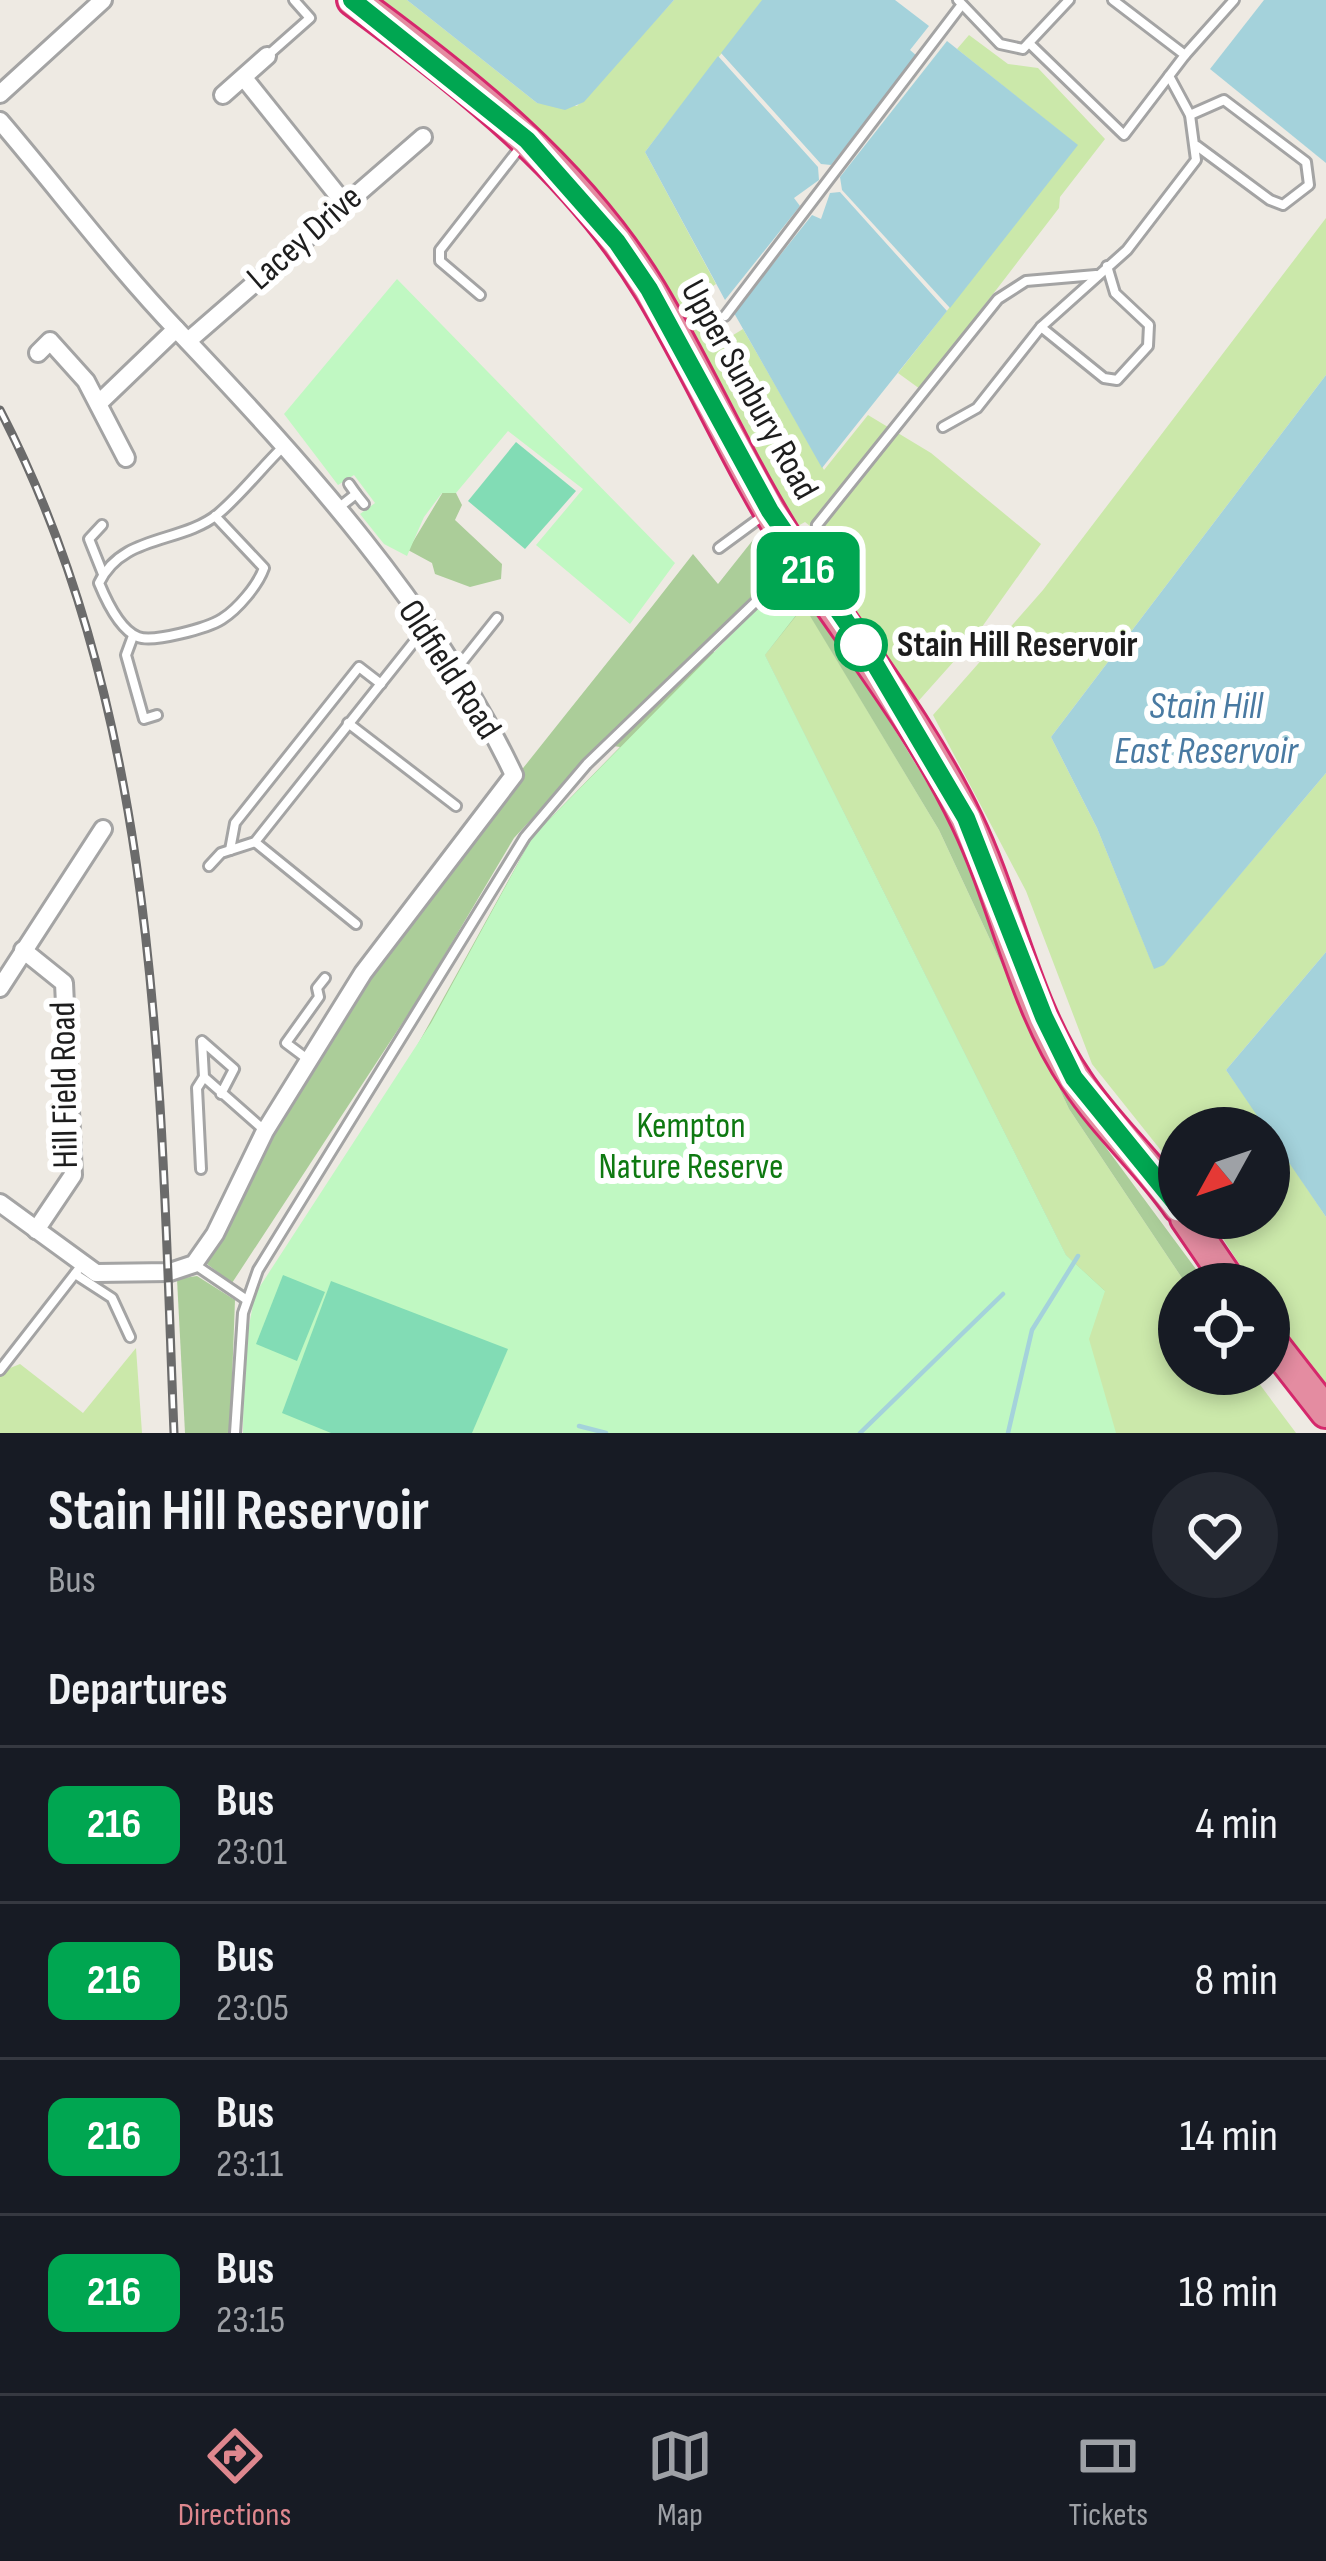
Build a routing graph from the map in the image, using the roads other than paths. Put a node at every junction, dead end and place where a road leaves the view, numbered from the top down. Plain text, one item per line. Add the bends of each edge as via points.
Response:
1 (104, 0) edge
2 (294, 0) edge
3 (352, 0) edge
4 (1069, 0) edge
5 (1113, 0) edge
6 (1234, 0) edge
7 (959, 3) edge
8 (1029, 43) junction
9 (1185, 55) junction
10 (267, 56) joint
11 (1169, 76) junction
12 (244, 78) junction
13 (0, 94) edge
14 (223, 95) dead end
15 (1190, 116) junction
16 (0, 121) edge
17 (423, 137) dead end
18 (527, 140) junction
19 (1198, 146) junction
20 (344, 203) junction
21 (1107, 266) junction
22 (1096, 275) junction
23 (480, 295) dead end
24 (725, 316) dead end
25 (1041, 327) junction
26 (182, 335) junction
27 (38, 353) dead end
28 (99, 403) junction
29 (943, 428) dead end
30 (285, 445) junction
31 (126, 458) dead end
32 (349, 484) dead end
33 (356, 494) junction
34 (364, 504) dead end
35 (336, 510) junction
36 (770, 511) junction
37 (215, 516) junction
38 (102, 524) dead end
39 (817, 525) dead end
40 (719, 548) dead end
41 (800, 560) junction
42 (103, 574) junction
43 (497, 617) dead end
44 (425, 628) junction
45 (133, 635) junction
46 (456, 668) junction
47 (382, 685) junction
48 (157, 715) dead end
49 (348, 722) junction
50 (455, 806) dead end
51 (104, 829) dead end
52 (255, 842) junction
53 (230, 850) junction
54 (208, 866) dead end
55 (356, 924) dead end
56 (23, 950) junction
57 (325, 978) dead end
58 (0, 988) edge
59 (308, 1059) junction
60 (204, 1077) junction
61 (221, 1094) junction
62 (265, 1131) junction
63 (201, 1169) dead end
64 (1158, 1181) edge
65 (0, 1203) edge
66 (36, 1230) junction
67 (194, 1264) junction
68 (78, 1269) junction
69 (247, 1300) junction
70 (130, 1337) dead end
71 (1290, 1367) edge
72 (0, 1370) edge
73 (1326, 1412) edge
74 (235, 1433) edge

1 - 13 street
2 - 10 lane via 310,18
3 - 18 highway, Upper Sunbury Road
4 - 8 lane
5 - 9 lane
6 - 9 lane
7 - 8 lane via 1000,44
7 - 24 lane
8 - 11 lane via 1124,135
9 - 11 lane
10 - 12 street
11 - 15 lane
12 - 14 street
12 - 20 street
15 - 19 lane
15 - 19 lane via 1224,100 1306,162 1309,185 1283,205
16 - 26 street, Oldfield Road
17 - 20 street, Lacey Drive
18 - 23 lane via 440,250 440,261
18 - 36 highway, Upper Sunbury Road via 584,200 649,289
19 - 21 lane via 1196,160
20 - 26 street, Lacey Drive
21 - 22 lane
21 - 25 lane via 1115,293 1149,325 1148,346 1117,380
22 - 25 lane
22 - 39 lane via 1026,281 998,299
25 - 29 lane via 977,408
26 - 28 street, Lacey Drive
26 - 30 street, Oldfield Road
27 - 28 street via 50,341
28 - 31 street
30 - 35 street, Oldfield Road
30 - 37 lane
32 - 33 lane
33 - 34 lane
33 - 35 lane
35 - 44 street, Oldfield Road
36 - 40 lane
36 - 41 highway, Upper Sunbury Road
37 - 42 lane via 124,553
37 - 45 lane via 264,568 260,580 220,621 146,639
38 - 42 lane via 88,539
41 - 64 highway, Upper Sunbury Road via 875,664 966,818 1074,1078
41 - 69 lane via 587,764 525,837 258,1270
42 - 45 lane via 106,601
43 - 46 lane
44 - 46 street, Oldfield Road
44 - 47 lane
45 - 48 lane via 126,655 144,719
46 - 59 street, Oldfield Road via 514,775
47 - 49 lane
47 - 53 lane via 359,667 235,823
49 - 50 lane
49 - 52 lane
51 - 56 street
52 - 53 lane
52 - 55 lane
53 - 54 lane
56 - 58 street
56 - 66 street, Hill Field Road via 64,983 69,1028 73,1175
57 - 59 lane via 286,1043
59 - 62 street, Oldfield Road
60 - 61 lane
60 - 61 lane via 202,1041 234,1069
60 - 63 lane via 197,1088
61 - 62 lane
62 - 67 street, Oldfield Road
65 - 66 street
66 - 68 street
67 - 68 street via 176,1271
67 - 69 lane
68 - 70 lane via 112,1298
68 - 72 lane
69 - 74 lane
71 - 73 highway

